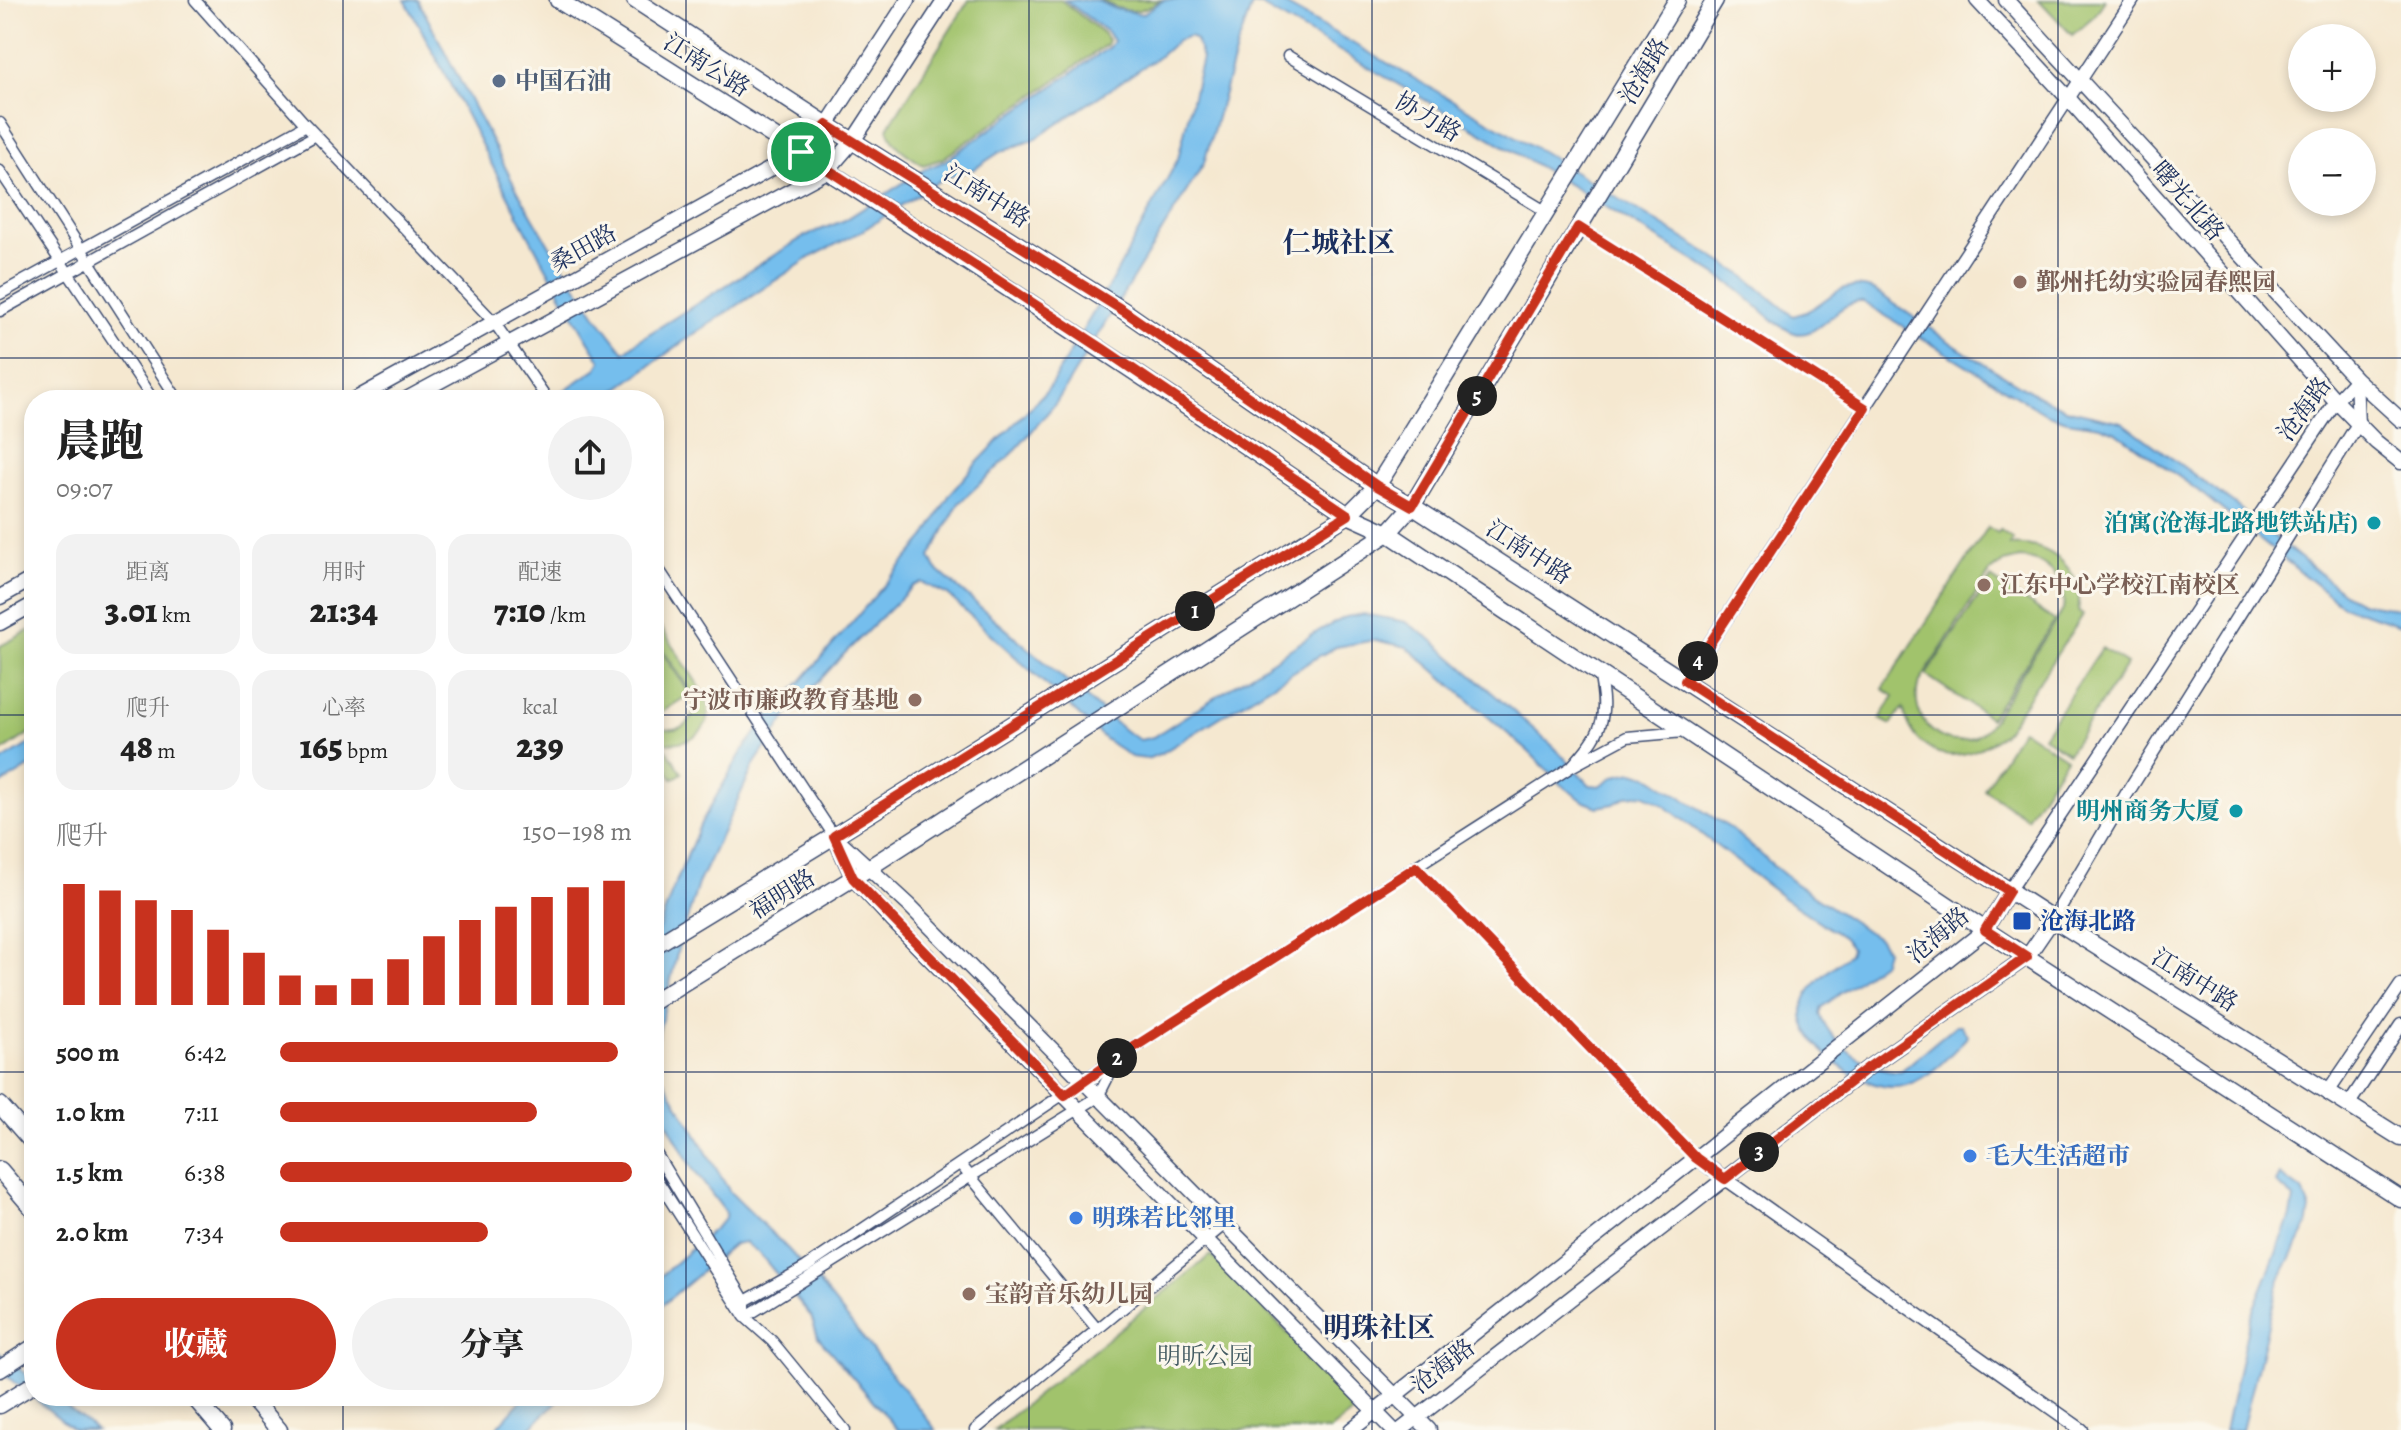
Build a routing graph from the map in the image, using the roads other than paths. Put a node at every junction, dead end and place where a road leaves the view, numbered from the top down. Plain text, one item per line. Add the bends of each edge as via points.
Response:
1 (195, 0) edge
2 (558, 0) edge
3 (635, 0) edge
4 (908, 0) edge
5 (945, 0) edge
6 (1677, 0) edge
7 (1715, 0) edge
8 (1977, 0) edge
9 (2006, 0) edge
10 (2133, 0) edge
11 (1288, 56) dead end
12 (2080, 80) junction
13 (2068, 98) junction
14 (0, 123) edge
15 (306, 125) junction
16 (827, 125) junction
17 (316, 135) junction
18 (853, 141) junction
19 (801, 152) junction
20 (0, 171) edge
21 (827, 171) junction
22 (1547, 212) junction
23 (1578, 227) junction
24 (81, 249) junction
25 (60, 261) junction
26 (89, 262) junction
27 (68, 273) junction
28 (0, 294) edge
29 (0, 311) edge
30 (494, 322) junction
31 (510, 342) junction
32 (2356, 379) junction
33 (146, 390) edge
34 (172, 390) edge
35 (372, 390) edge
36 (423, 390) edge
37 (541, 390) edge
38 (2336, 401) junction
39 (1865, 408) junction
40 (2401, 420) edge
41 (2358, 424) junction
42 (2401, 462) edge
43 (1377, 486) junction
44 (1412, 506) junction
45 (1348, 515) junction
46 (1388, 533) junction
47 (664, 577) edge
48 (24, 584) edge
49 (0, 597) edge
50 (24, 610) edge
51 (0, 623) edge
52 (1599, 673) junction
53 (1685, 681) junction
54 (1688, 732) junction
55 (1570, 767) junction
56 (834, 836) junction
57 (870, 867) junction
58 (1416, 867) junction
59 (853, 878) junction
60 (2009, 891) junction
61 (2053, 919) junction
62 (1985, 930) junction
63 (664, 940) edge
64 (2027, 957) junction
65 (2401, 985) edge
66 (664, 995) edge
67 (2401, 1025) edge
68 (1117, 1058) junction
69 (1084, 1083) junction
70 (2328, 1092) junction
71 (1065, 1095) junction
72 (1098, 1097) junction
73 (0, 1105) edge
74 (2348, 1105) junction
75 (1079, 1110) junction
76 (24, 1133) edge
77 (2401, 1138) edge
78 (1696, 1158) junction
79 (960, 1164) junction
80 (664, 1169) edge
81 (0, 1170) edge
82 (971, 1177) junction
83 (1725, 1179) junction
84 (664, 1188) edge
85 (24, 1198) edge
86 (2401, 1199) edge
87 (692, 1224) junction
88 (1224, 1225) junction
89 (1207, 1239) junction
90 (717, 1266) junction
91 (810, 1271) junction
92 (770, 1295) junction
93 (745, 1301) junction
94 (745, 1317) junction
95 (1097, 1329) junction
96 (24, 1354) edge
97 (0, 1369) edge
98 (24, 1390) edge
99 (1395, 1395) junction
100 (3, 1403) edge
101 (202, 1406) edge
102 (259, 1406) edge
103 (1375, 1411) junction
104 (1417, 1417) junction
105 (222, 1430) edge
106 (279, 1430) edge
107 (845, 1430) edge
108 (975, 1430) edge
109 (1351, 1430) edge
110 (1393, 1430) edge
111 (1401, 1430) edge
112 (1429, 1430) edge
113 (2082, 1430) edge

1 - 15 street
2 - 19 main road, 江南公路
3 - 16 main road, 江南中路
4 - 16 main road, 桑田路
5 - 18 main road, 桑田路
6 - 22 main road, 福明路
7 - 23 main road, 沧海路
8 - 13 main road, 曙光北路
9 - 12 main road, 曙光北路
10 - 12 street
11 - 22 street, 协力路
12 - 13 street
12 - 32 main road, 曙光北路
13 - 38 main road, 曙光北路
13 - 39 street
14 - 24 street
15 - 17 street
15 - 24 street
16 - 18 main road, 江南中路
16 - 19 main road, 桑田路
17 - 26 street
17 - 30 street
18 - 21 main road, 桑田路
18 - 43 main road, 江南中路 via 1124,311
19 - 21 main road, 江南公路
19 - 30 main road, 桑田路
20 - 25 street
21 - 31 main road, 桑田路
21 - 45 main road, 江南公路
22 - 43 main road, 福明路
23 - 39 street
23 - 44 main road, 福明路
24 - 25 street
24 - 26 street
25 - 27 street
25 - 28 street
26 - 27 street
26 - 34 street
27 - 29 street
27 - 33 street
30 - 31 street
30 - 35 main road, 桑田路
31 - 36 main road, 桑田路
31 - 37 street
32 - 38 street, 沧海路
32 - 40 main road, 曙光北路
32 - 41 street, 沧海路
38 - 41 main road, 曙光北路
38 - 60 street, 沧海路
39 - 53 street
41 - 42 main road, 曙光北路
41 - 61 street, 沧海路
43 - 44 main road, 江南中路
43 - 45 main road, 福明路
44 - 46 main road, 福明路
44 - 53 main road, 江南中路
45 - 46 main road
45 - 56 main road, 福明路
46 - 52 main road
46 - 57 main road, 福明路
47 - 56 street
48 - 49 main road
50 - 51 main road
52 - 54 main road
52 - 55 street via 1605,714 1592,743
53 - 60 main road, 江南中路
54 - 55 street via 1627,737
54 - 62 main road
55 - 58 street
56 - 57 main road
56 - 59 main road
56 - 63 main road, 福明路
57 - 59 main road, 福明路
57 - 69 main road
58 - 68 street
58 - 78 street
59 - 66 main road, 福明路
59 - 71 main road
60 - 61 main road, 江南中路
60 - 62 main road, 沧海路
61 - 64 main road, 沧海路
61 - 70 main road, 江南中路
62 - 64 main road
62 - 78 main road, 沧海路
64 - 83 main road, 沧海路 via 1869,1067
64 - 86 main road
65 - 70 street
67 - 74 street
68 - 69 street
68 - 72 street
69 - 71 street
69 - 72 main road
70 - 74 main road, 江南中路
71 - 75 main road
71 - 79 street
72 - 75 street
72 - 88 main road
73 - 76 main road
74 - 77 main road, 江南中路
75 - 82 street
75 - 89 main road
78 - 83 street
78 - 99 main road, 沧海路
79 - 82 street
79 - 91 street
80 - 87 street
81 - 85 main road
82 - 91 street
82 - 95 street
83 - 104 main road, 沧海路
83 - 113 street
84 - 87 street
87 - 90 street
88 - 89 street
88 - 99 main road
89 - 95 street
89 - 103 main road
90 - 93 street
90 - 94 street
91 - 92 street
92 - 93 street
92 - 94 street
93 - 94 street
94 - 107 street via 772,1341
95 - 108 street
96 - 97 main road
98 - 100 main road
99 - 103 main road, 沧海路
99 - 104 main road
101 - 105 main road
102 - 106 main road
103 - 109 main road, 沧海路
103 - 110 main road
104 - 111 main road, 沧海路
104 - 112 main road

